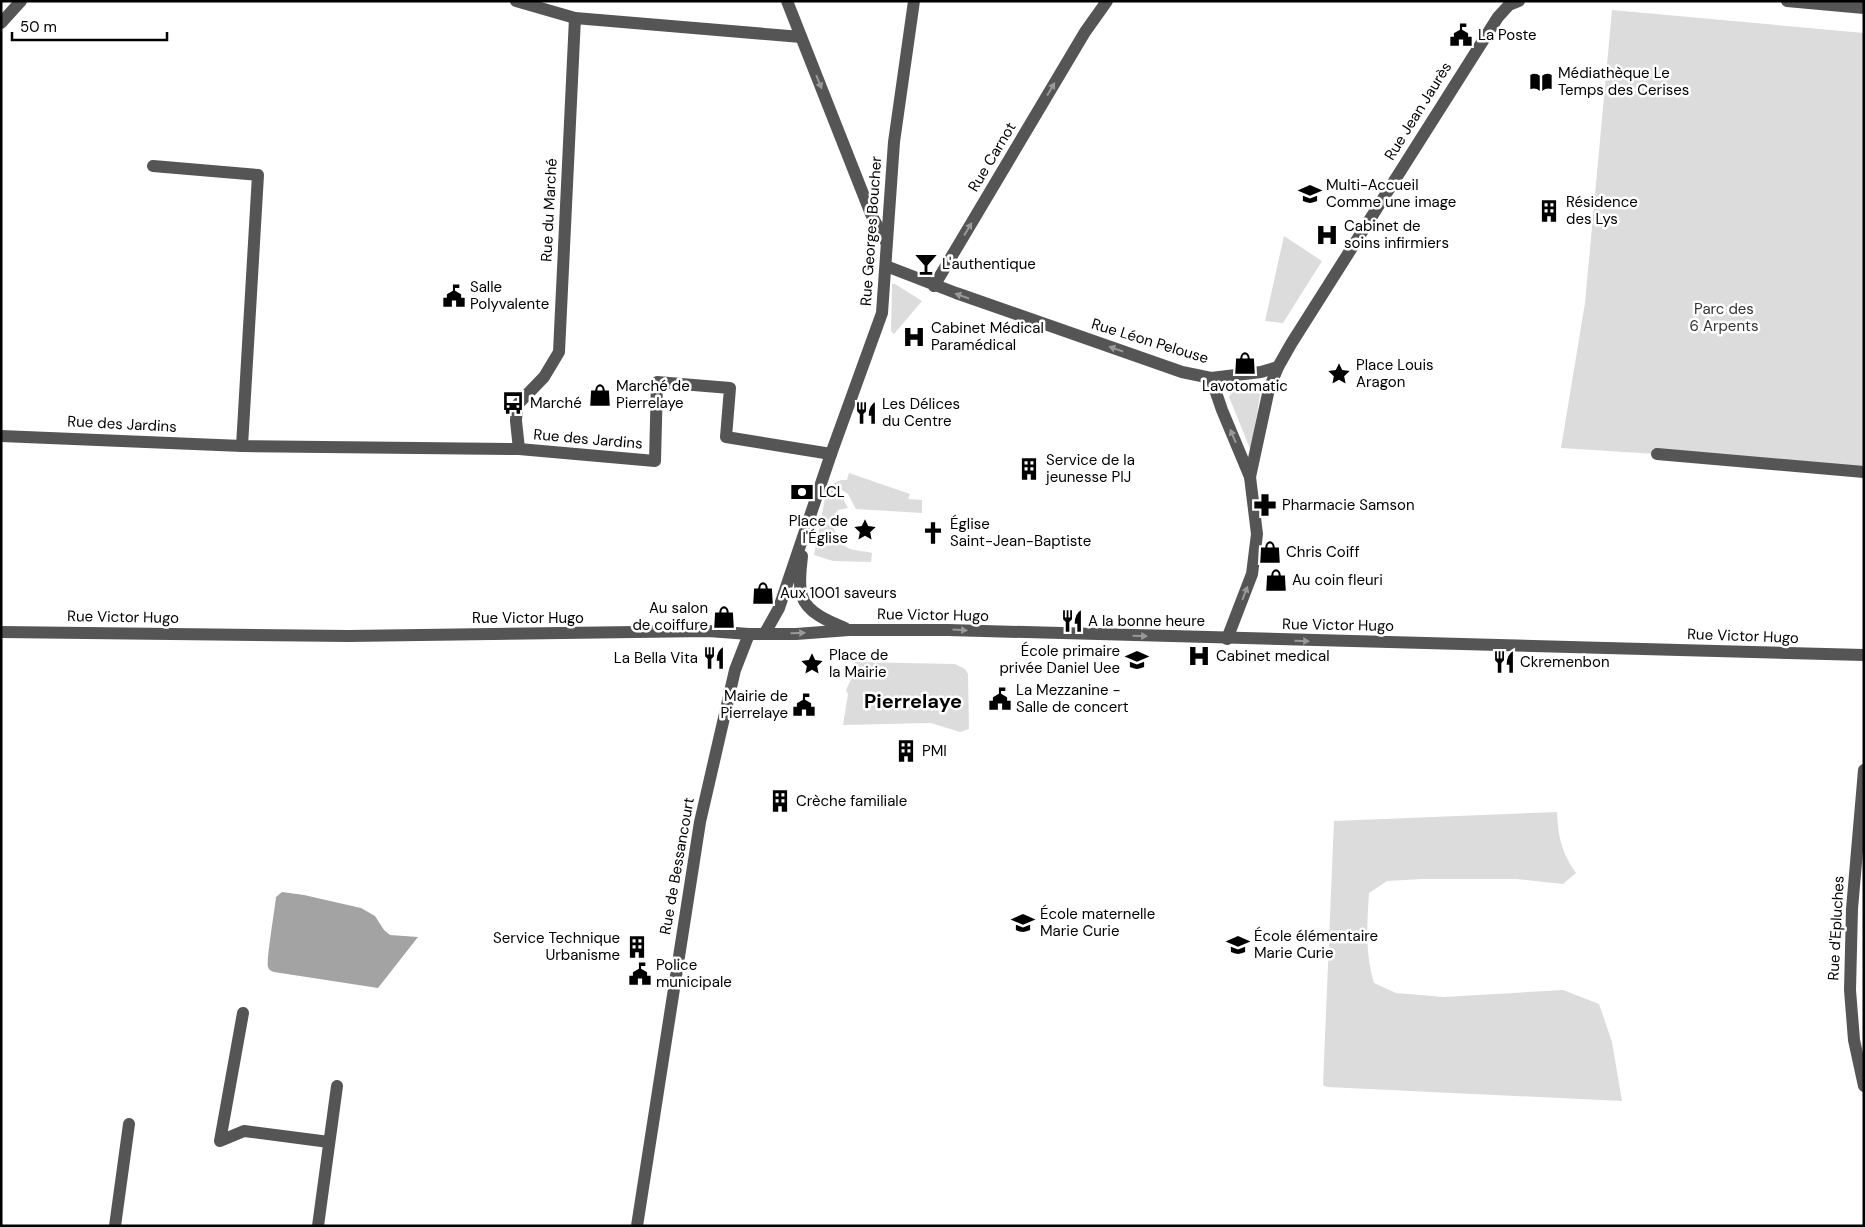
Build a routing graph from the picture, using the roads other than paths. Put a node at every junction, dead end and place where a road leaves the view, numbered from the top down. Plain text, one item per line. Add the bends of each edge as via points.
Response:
1 (21, 1) edge
2 (516, 1) edge
3 (787, 1) edge
4 (914, 1) edge
5 (1106, 1) edge
6 (1519, 1) edge
7 (1787, 1) edge
8 (1864, 8) edge
9 (575, 18) junction
10 (1, 24) edge
11 (801, 37) junction
12 (153, 166) dead end
13 (886, 242) junction
14 (886, 266) junction
15 (934, 286) junction
16 (1278, 368) junction
17 (1212, 378) junction
18 (1, 436) edge
19 (242, 446) junction
20 (519, 450) junction
21 (831, 454) junction
22 (1657, 454) dead end
23 (1864, 472) edge
24 (1250, 477) junction
25 (803, 541) junction
26 (849, 630) junction
27 (1, 632) edge
28 (765, 633) junction
29 (749, 634) junction
30 (1228, 639) junction
31 (1864, 655) edge
32 (1864, 770) edge
33 (1858, 897) edge
34 (243, 1013) dead end
35 (337, 1086) dead end
36 (1864, 1086) edge
37 (129, 1124) dead end
38 (330, 1142) junction
39 (115, 1226) edge
40 (318, 1226) edge
41 (637, 1226) edge

1 - 10 street
2 - 9 street
3 - 11 street
4 - 13 street, Rue Georges Boucher via 894,142
15 -> 5 street, Rue Carnot
6 - 16 street, Rue Jean Jaurès via 1498,17 1304,320
7 - 8 street
9 - 11 street
9 - 20 street, Rue du Marché via 559,352 544,377 518,405
11 -> 13 street via 871,214
12 - 19 street via 258,175
13 - 14 street, Rue Georges Boucher
14 - 15 street
14 - 21 street, Rue Georges Boucher via 882,313
17 -> 15 street, Rue Léon Pelouse via 1182,372
16 - 17 street
16 - 24 street, Rue Jean Jaurès via 1269,389
24 -> 17 street, Rue Léon Pelouse
18 - 19 street, Rue des Jardins
19 - 20 street, Rue des Jardins
20 - 21 street, Rue des Jardins via 655,461 658,382 730,388 726,437
21 - 25 street, Rue Georges Boucher
22 - 23 street
30 -> 24 street, Rue Léon Pelouse via 1252,574 1257,534
25 - 26 street, Rue Georges Boucher via 802,596 826,620
25 - 28 street, Rue Georges Boucher via 779,608
28 -> 26 street, Rue Victor Hugo
26 -> 30 street, Rue Victor Hugo
27 - 29 street, Rue Victor Hugo via 339,636 708,631
28 - 29 street, Rue Victor Hugo
29 - 41 street, Rue de Bessancourt via 735,670 700,822
30 -> 31 street, Rue Victor Hugo
32 - 33 street, Rue d'Epluches
33 - 36 street, Rue d'Epluches via 1850,990 1854,1040
34 - 38 street via 220,1141 244,1131
35 - 38 street
37 - 39 street
38 - 40 street

